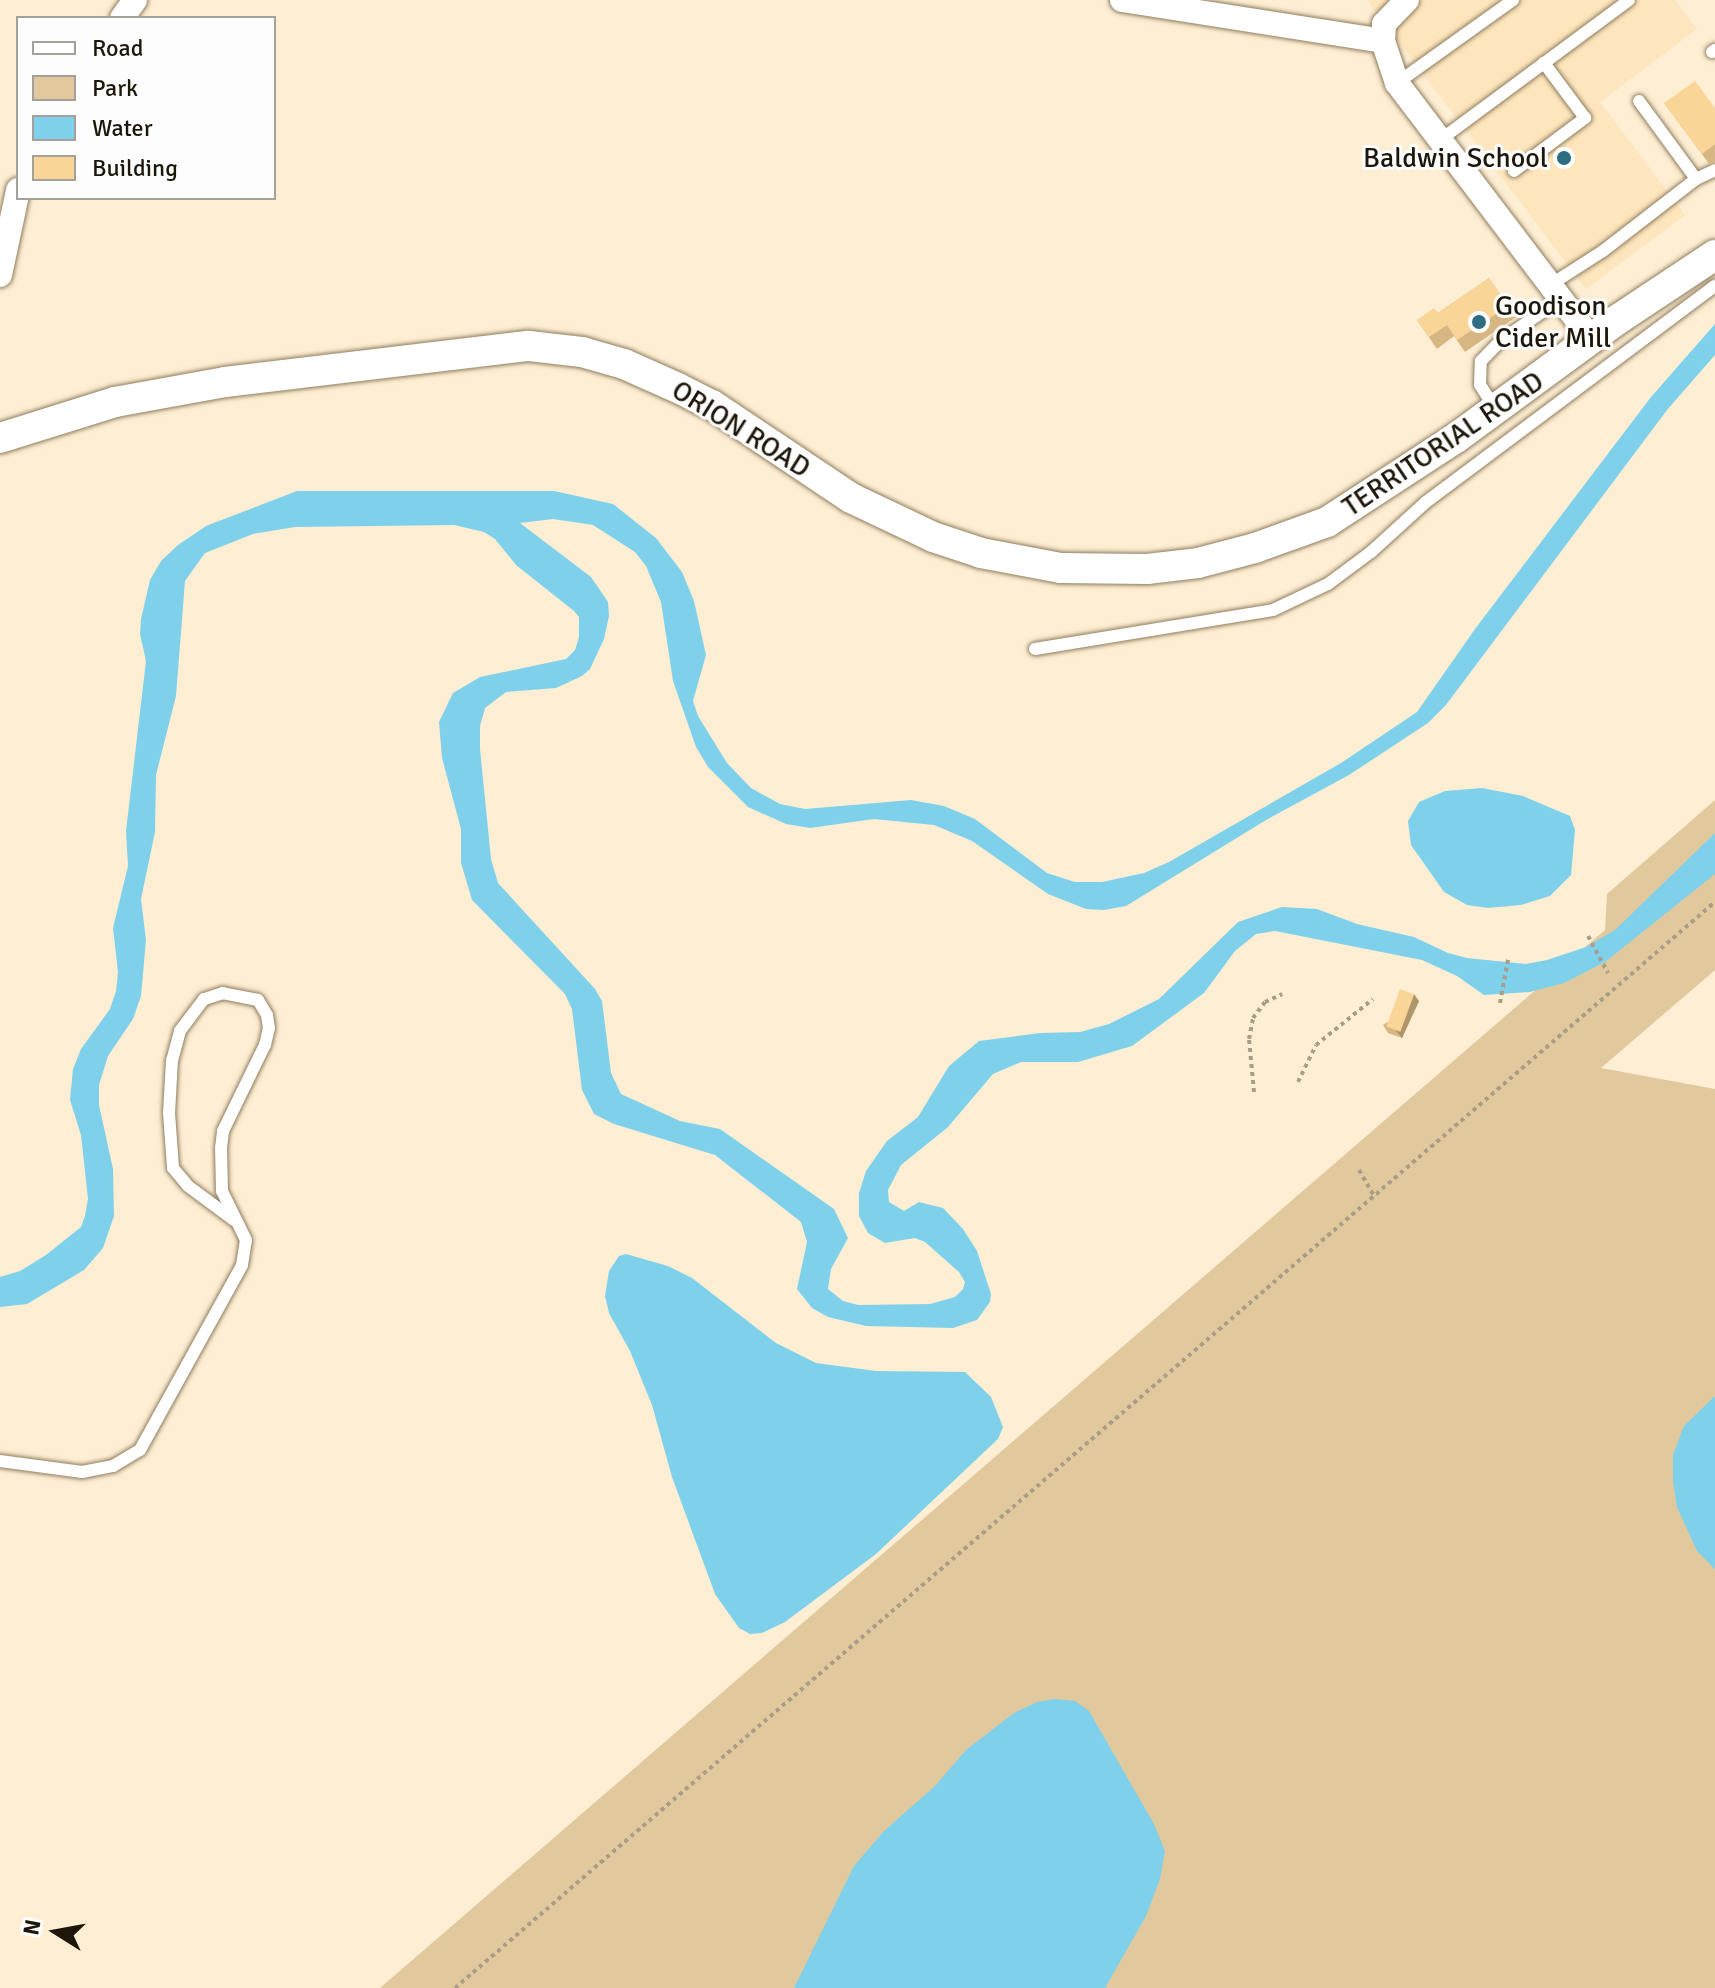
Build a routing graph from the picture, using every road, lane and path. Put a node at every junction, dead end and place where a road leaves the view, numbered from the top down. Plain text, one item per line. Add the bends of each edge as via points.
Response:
1 (1122, 0) edge
2 (1407, 0) edge
3 (1513, 0) edge
4 (1629, 0) edge
5 (1383, 41) junction
6 (1544, 63) junction
7 (1397, 83) junction
8 (1639, 101) dead end
9 (1440, 140) junction
10 (1715, 170) edge
11 (1514, 171) dead end
12 (1696, 179) junction
13 (16, 199) edge
14 (1715, 255) edge
15 (0, 275) edge
16 (1715, 286) edge
17 (1556, 292) junction
18 (1591, 339) junction
19 (1496, 410) junction
20 (0, 438) edge
21 (1327, 522) joint
22 (1035, 649) dead end
23 (1715, 902) edge
24 (1588, 936) dead end
25 (1508, 960) dead end
26 (1608, 973) dead end
27 (1282, 994) dead end
28 (1373, 999) dead end
29 (1500, 1003) dead end
30 (1298, 1082) dead end
31 (1254, 1092) dead end
32 (1359, 1170) dead end
33 (1374, 1196) junction
34 (234, 1220) junction
35 (0, 1461) edge
36 (455, 1988) edge

1 - 5 street
2 - 5 street via 1384,24
3 - 7 lane
4 - 6 lane
5 - 7 street
6 - 9 lane
6 - 11 lane via 1585,118
7 - 9 street
8 - 12 lane
9 - 17 street
10 - 12 lane
12 - 17 lane
13 - 15 street
14 - 18 street, TERRITORIAL ROAD
16 - 22 lane via 1426,502 1328,584 1273,610
17 - 18 street
17 - 19 lane via 1481,361 1480,385
18 - 19 street, TERRITORIAL ROAD
19 - 21 street, TERRITORIAL ROAD
20 - 21 street, ORION ROAD via 115,402 225,382 529,346 582,352 678,388 851,498 981,553 1061,568 1147,569 1198,563
23 - 33 path
24 - 26 path
25 - 29 path
27 - 31 path via 1265,1002 1253,1018 1249,1039
28 - 30 path via 1316,1045
32 - 33 path
33 - 36 path
34 - 34 lane via 222,1191 223,1131 269,1028 258,1000 223,993 204,999 180,1031 172,1060 169,1113 173,1168
34 - 35 lane via 246,1240 242,1265 140,1450 113,1466 82,1472

